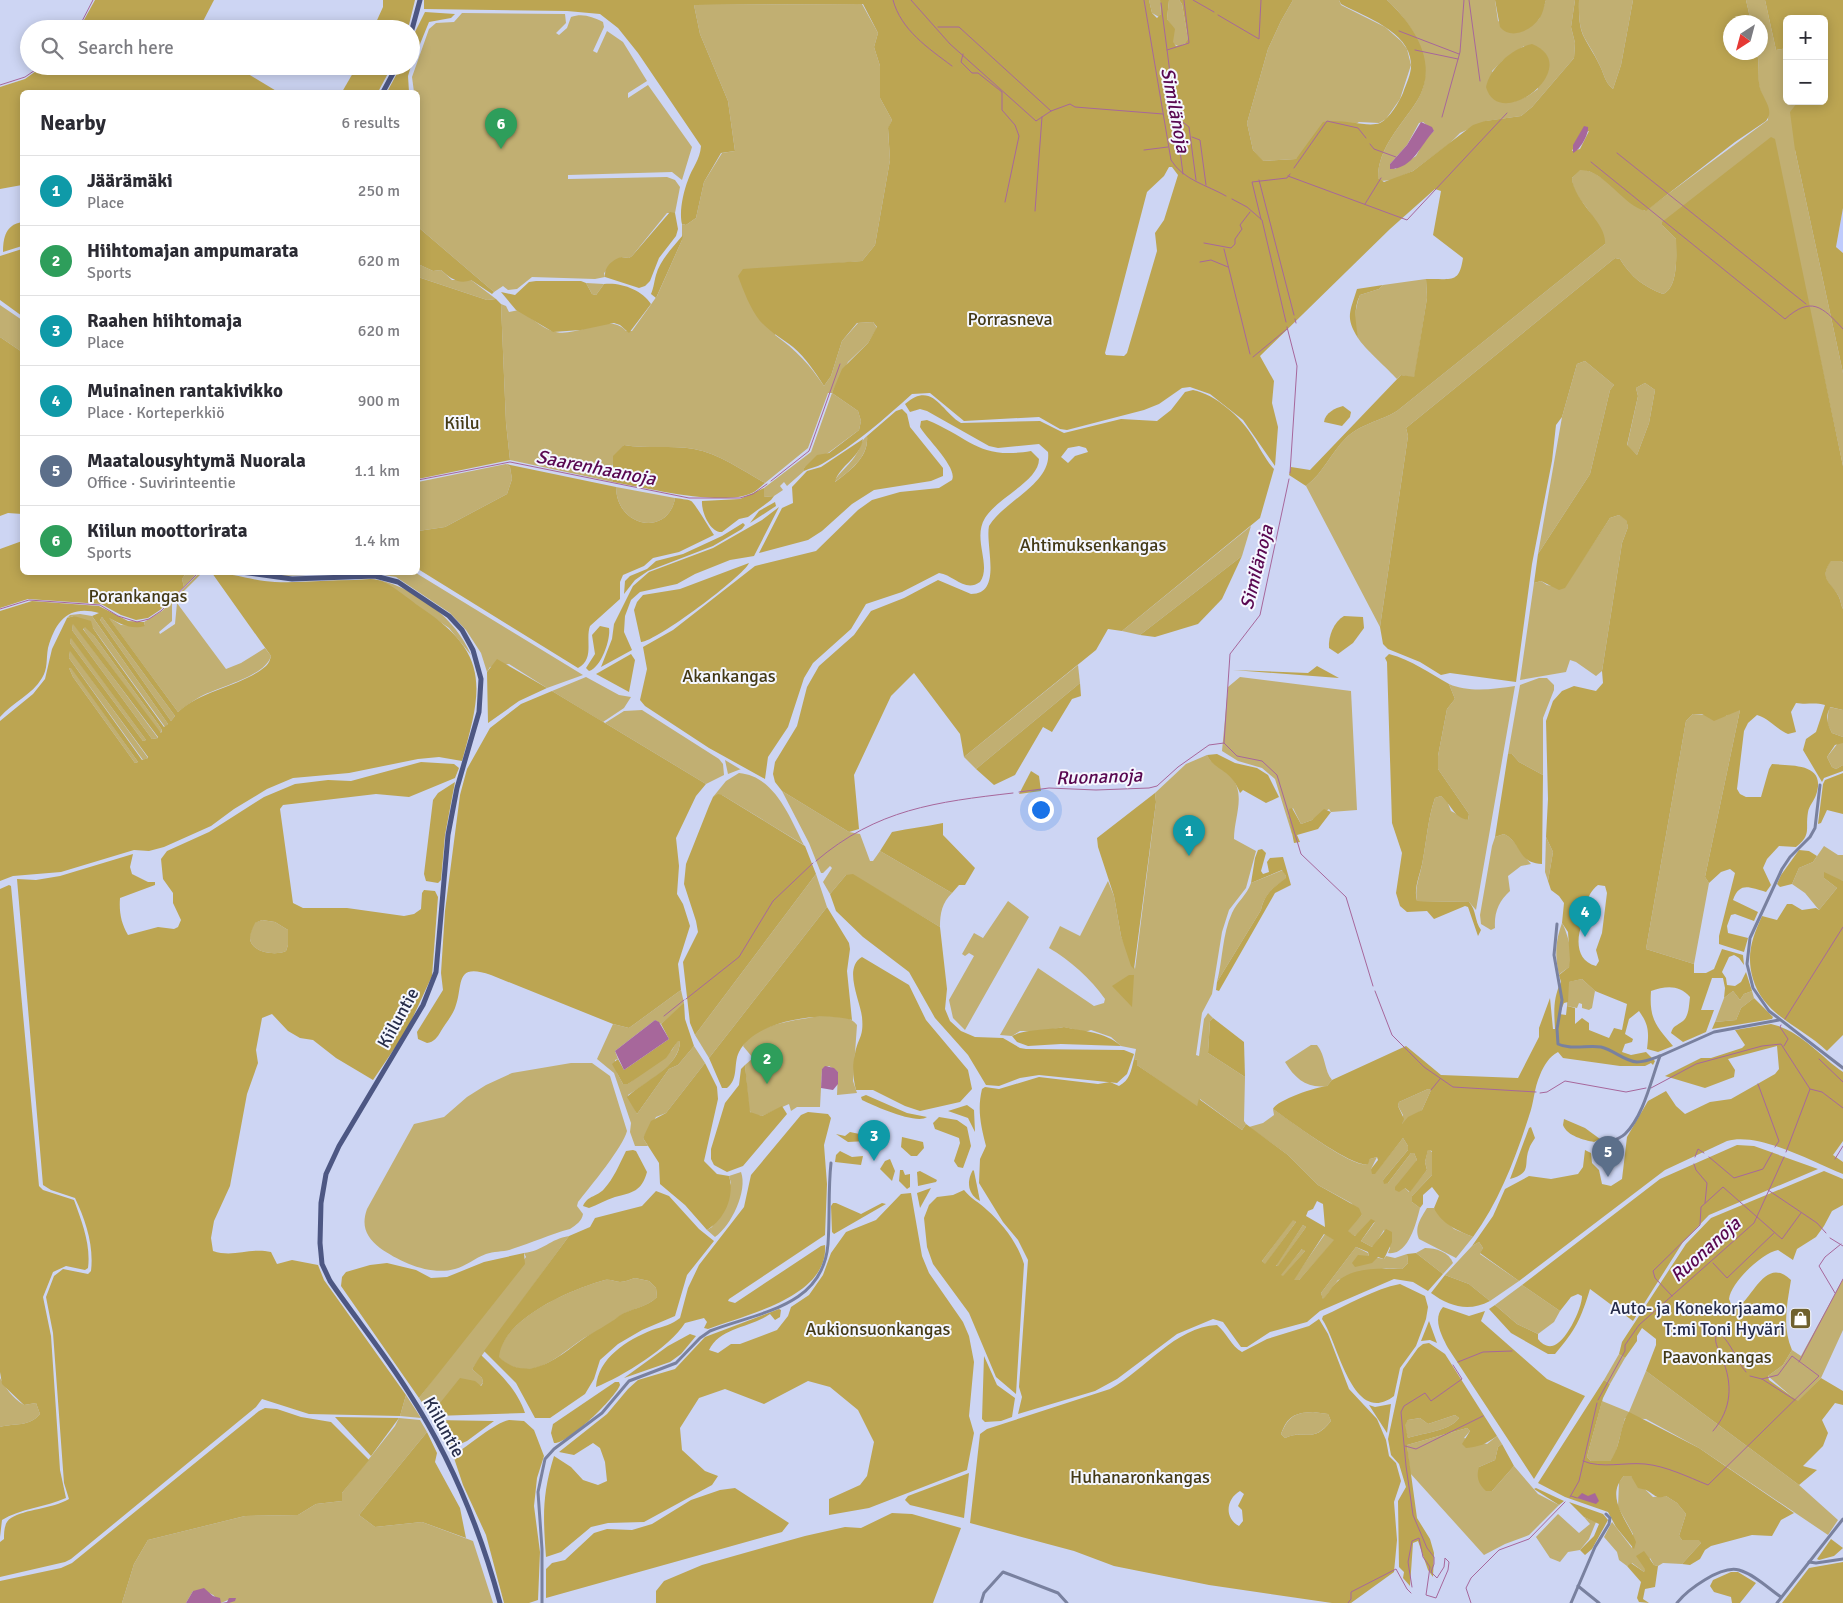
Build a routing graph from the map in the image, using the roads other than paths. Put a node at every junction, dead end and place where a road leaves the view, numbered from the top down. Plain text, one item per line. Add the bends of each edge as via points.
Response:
1 (420, 0) edge
2 (415, 20) edge
3 (392, 75) edge
4 (384, 90) edge
5 (255, 575) edge
6 (1820, 785) dead end
7 (1557, 924) dead end
8 (1779, 1020) junction
9 (1660, 1056) junction
10 (1843, 1068) edge
11 (1600, 1145) dead end
12 (831, 1163) dead end
13 (1606, 1514) dead end
14 (1843, 1519) edge
15 (1843, 1559) edge
16 (1809, 1562) junction
17 (1578, 1586) junction
18 (1781, 1597) junction
19 (500, 1603) edge
20 (542, 1603) edge
21 (981, 1603) edge
22 (1067, 1603) edge
23 (1571, 1603) edge
24 (1600, 1603) edge
25 (1676, 1603) edge
26 (1777, 1603) edge

1 - 2 street
3 - 4 street
5 - 19 street, Kiiluntie via 292,579 375,576 398,582 456,623 478,664 481,694 448,834 436,972 408,1032 334,1155 323,1187 320,1243 322,1264 328,1278 397,1374 447,1459 481,1541
6 - 8 street via 1813,833 1782,869 1747,950 1753,988
7 - 9 street via 1554,956 1562,1000 1556,1029 1558,1044 1600,1047 1633,1062
8 - 9 street via 1714,1032
8 - 10 street
9 - 11 street via 1629,1129 1621,1137
12 - 20 street via 828,1251 819,1277 811,1288 788,1302 710,1331 676,1363 633,1378 602,1413 547,1456 538,1492
13 - 17 street via 1610,1518 1609,1524
14 - 16 street
15 - 16 street via 1816,1564
16 - 18 street
17 - 23 street
17 - 24 street
18 - 25 street via 1733,1569 1696,1584
18 - 26 street
21 - 22 street via 984,1593 1003,1572 1058,1593

